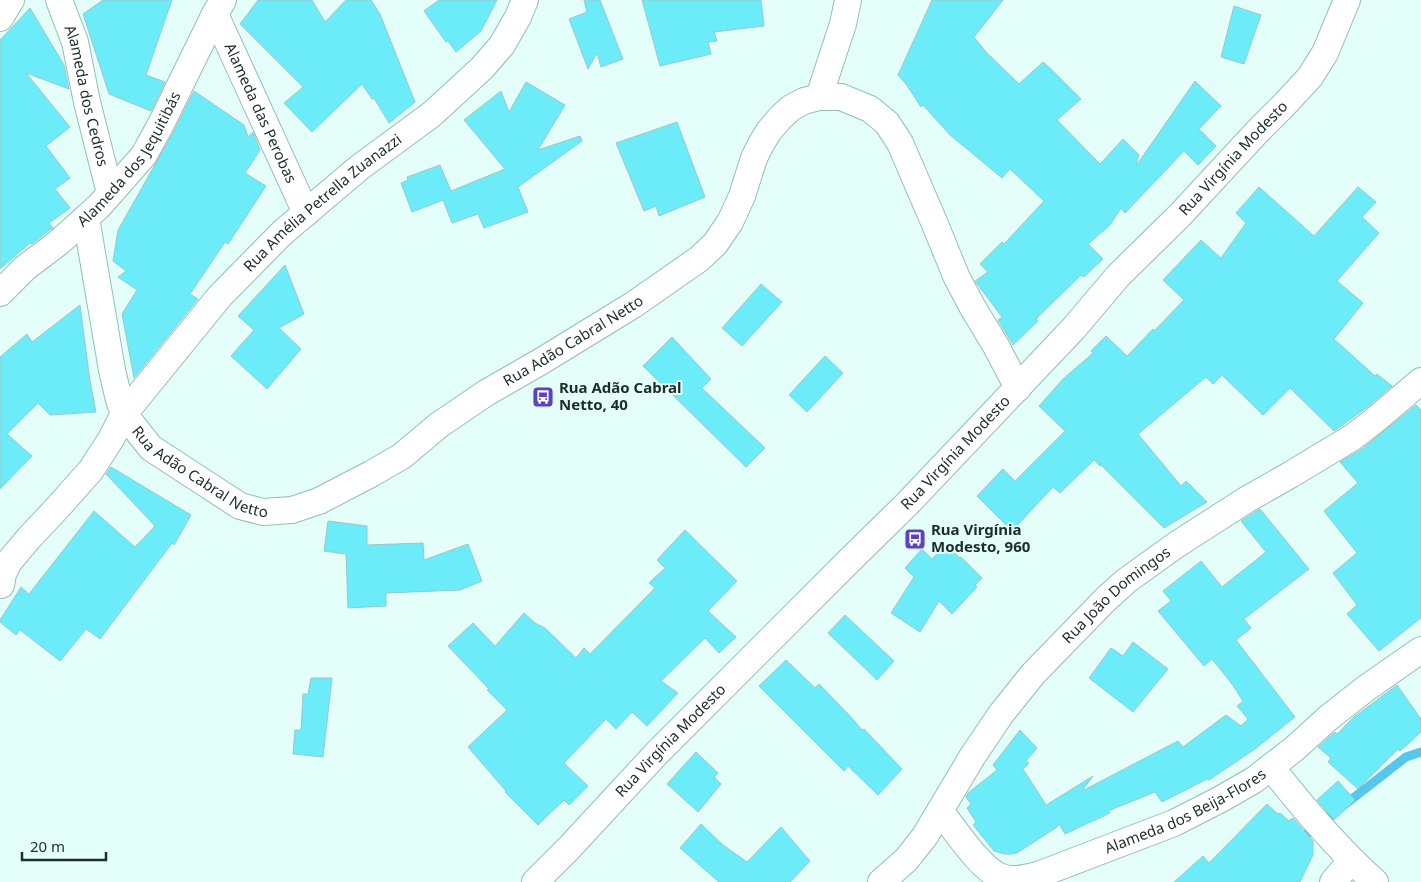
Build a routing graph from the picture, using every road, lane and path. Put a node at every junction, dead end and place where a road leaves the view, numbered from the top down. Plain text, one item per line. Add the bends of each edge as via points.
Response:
1 (11, 0) edge
2 (58, 0) edge
3 (525, 0) edge
4 (848, 0) edge
5 (1347, 0) edge
6 (219, 7) edge
7 (0, 18) edge
8 (819, 97) junction
9 (110, 194) junction
10 (306, 213) junction
11 (86, 218) junction
12 (0, 293) edge
13 (1421, 381) edge
14 (1018, 388) junction
15 (124, 414) junction
16 (1, 585) dead end
17 (1421, 650) edge
18 (1271, 767) junction
19 (940, 811) junction
20 (1351, 861) junction
21 (535, 882) edge
22 (882, 882) edge
23 (1333, 882) edge
24 (1375, 882) edge

1 - 7 street
2 - 9 street, Alameda dos Cedros via 75,42
3 - 10 street, Rua Amélia Petrella Zuanazzi via 502,45 482,68 432,114 360,167
4 - 8 street
5 - 14 street, Rua Virgínia Modesto via 1325,53 1310,77 1118,276
6 - 9 street, Alameda dos Jequitibás via 144,155
6 - 10 street, Alameda das Perobas
8 - 14 street, Rua Adão Cabral Netto via 841,97 870,109 887,122 900,143 957,278
8 - 15 street, Rua Adão Cabral Netto via 791,108 769,131 754,158 730,222 715,244 699,258 633,305 486,393 439,425 402,456 319,501 292,510 263,512 240,506 151,448
9 - 11 street, Alameda dos Jequitibás
10 - 15 street, Rua Amélia Petrella Zuanazzi via 220,296
11 - 12 street, Alameda dos Jequitibás
11 - 15 street, Rua Adão Cabral Netto via 112,370
13 - 19 street, Rua João Domingos via 1352,437 1246,500 1126,581 1033,674 1001,714
14 - 21 street, Rua Virgínia Modesto via 909,502 657,753
15 - 16 street, Rua Amélia Petrella Zuanazzi via 91,470 8,563
17 - 18 street, Alameda dos Beija-Flores via 1365,688
18 - 19 street, Alameda dos Beija-Flores via 1254,780 1174,823 1038,875 1016,879 999,876 984,864
18 - 20 street
19 - 22 street, Rua João Domingos via 906,860
20 - 23 street
20 - 24 street

